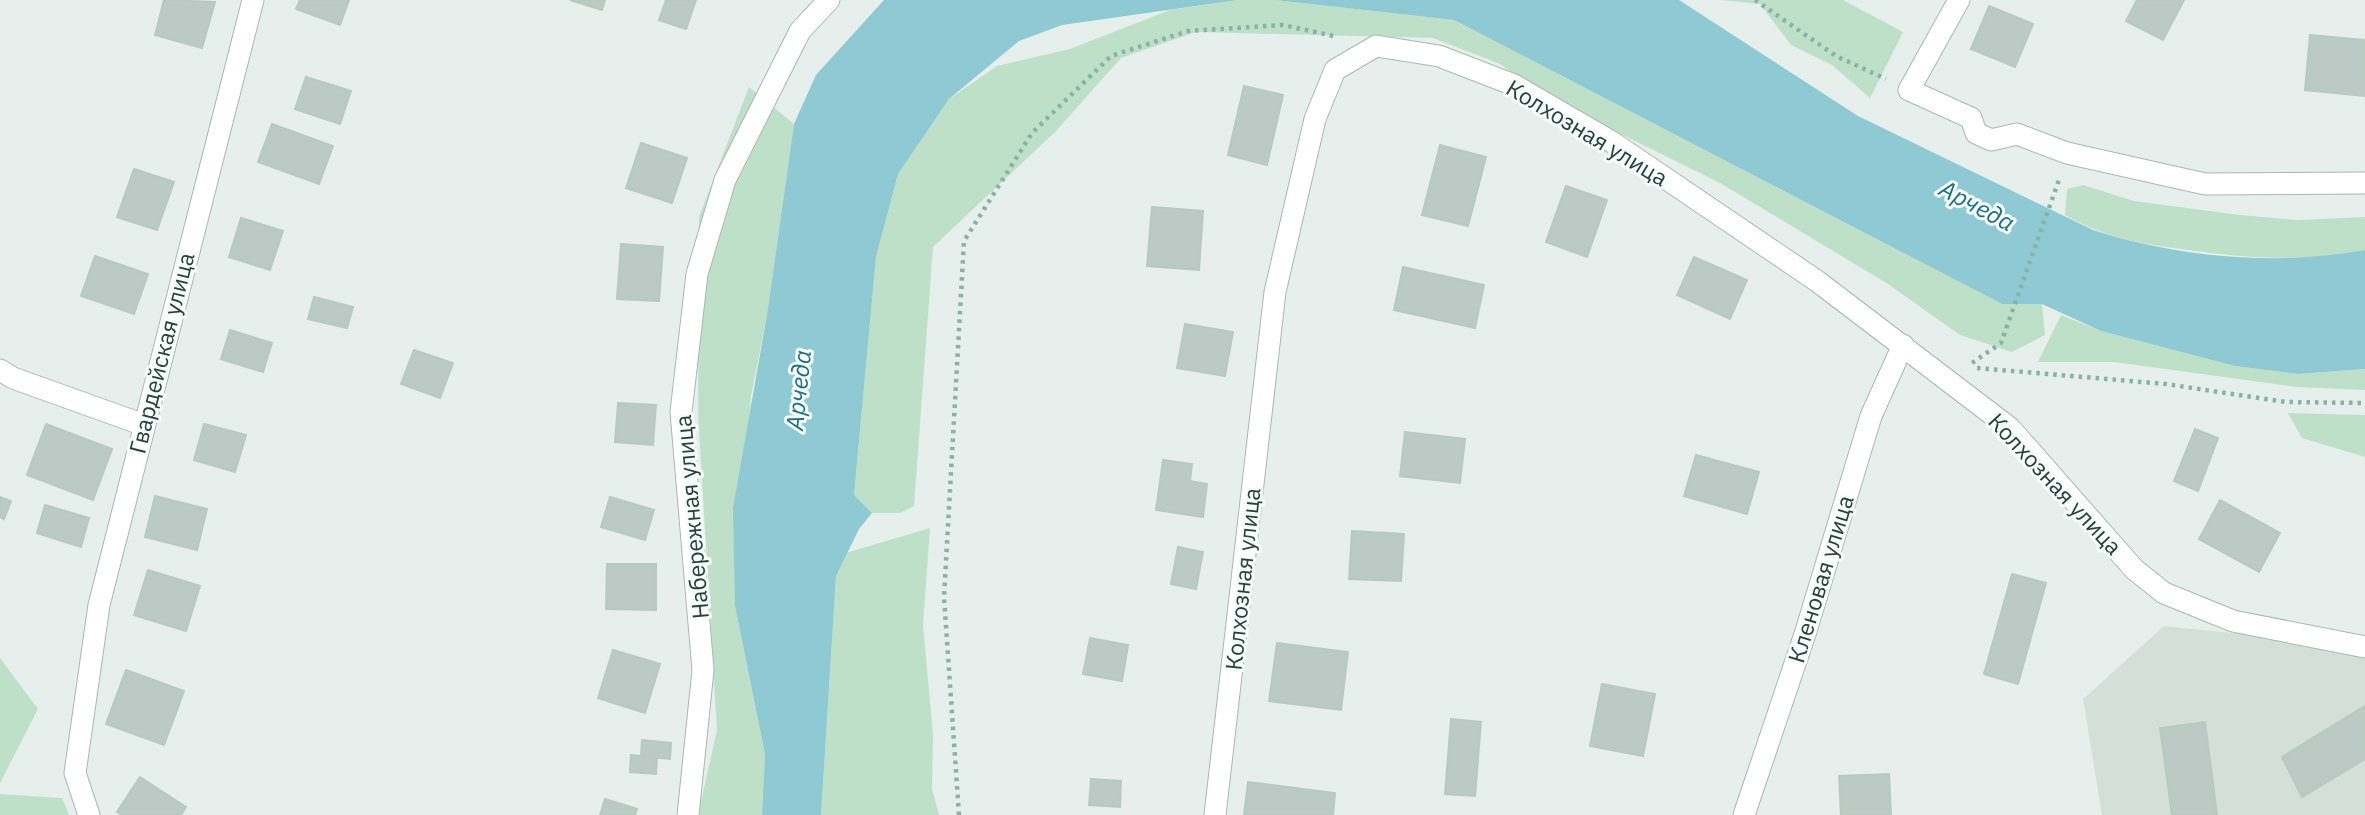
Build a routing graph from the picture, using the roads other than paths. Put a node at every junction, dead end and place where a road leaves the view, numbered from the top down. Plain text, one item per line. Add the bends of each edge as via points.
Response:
1 (253, 0) edge
2 (829, 0) edge
3 (1959, 0) edge
4 (2365, 183) edge
5 (1903, 345) junction
6 (0, 370) edge
7 (144, 425) junction
8 (2365, 646) edge
9 (89, 815) edge
10 (688, 815) edge
11 (1215, 815) edge
12 (1744, 815) edge

1 - 7 street, Гвардейская улица
2 - 10 street, Набережная улица via 800,31 725,180 697,274 681,412 704,670
3 - 4 street via 1909,90 1971,118 1976,133 1991,140 2017,134 2067,153 2205,184
5 - 8 street, Колхозная улица via 2010,428 2134,569 2164,593 2233,621
5 - 11 street, Колхозная улица via 1612,142 1514,85 1439,56 1376,46 1335,70 1315,119 1276,292
5 - 12 street, Кленовая улица via 1871,416
6 - 7 street
7 - 9 street, Гвардейская улица via 99,605 84,709 75,773

